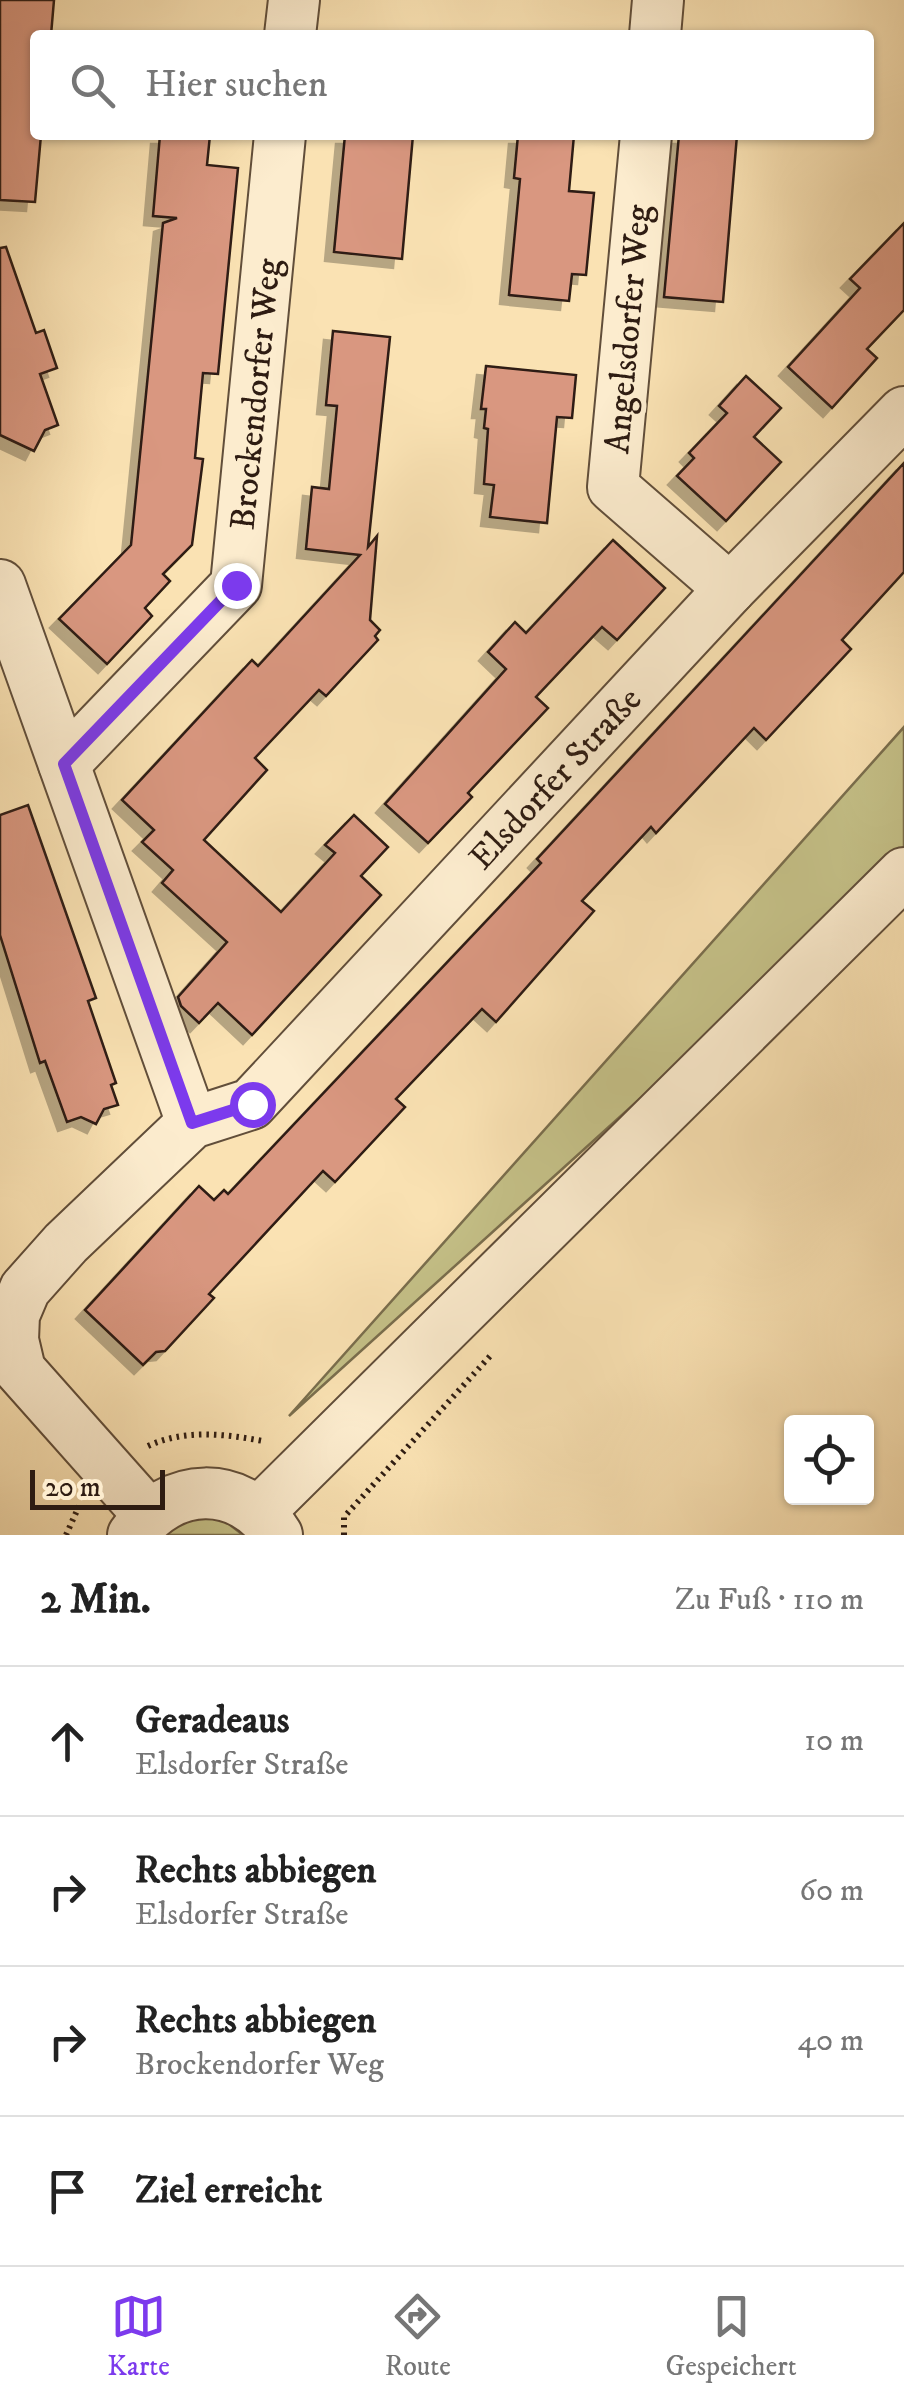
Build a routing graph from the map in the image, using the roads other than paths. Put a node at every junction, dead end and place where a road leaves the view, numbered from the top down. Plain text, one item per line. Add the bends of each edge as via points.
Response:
1 (294, 0) edge
2 (658, 0) edge
3 (291, 30) edge
4 (655, 30) edge
5 (280, 140) edge
6 (646, 140) edge
7 (904, 412) edge
8 (0, 585) edge
9 (730, 589) junction
10 (64, 764) junction
11 (904, 872) edge
12 (192, 1123) junction
13 (4, 1341) edge
14 (268, 1524) edge
15 (140, 1525) edge

1 - 3 street
2 - 4 street
5 - 10 street, Brockendorfer Weg via 236,585
6 - 9 street, Angelsdorfer Weg via 613,487
7 - 9 street, Elsdorfer Straße
8 - 10 street
9 - 12 street, Elsdorfer Straße via 252,1104
10 - 12 street
11 - 14 street
12 - 13 street, Elsdorfer Straße via 25,1289
13 - 15 street, Elsdorfer Straße
14 - 15 street via 239,1498 215,1492 168,1500

